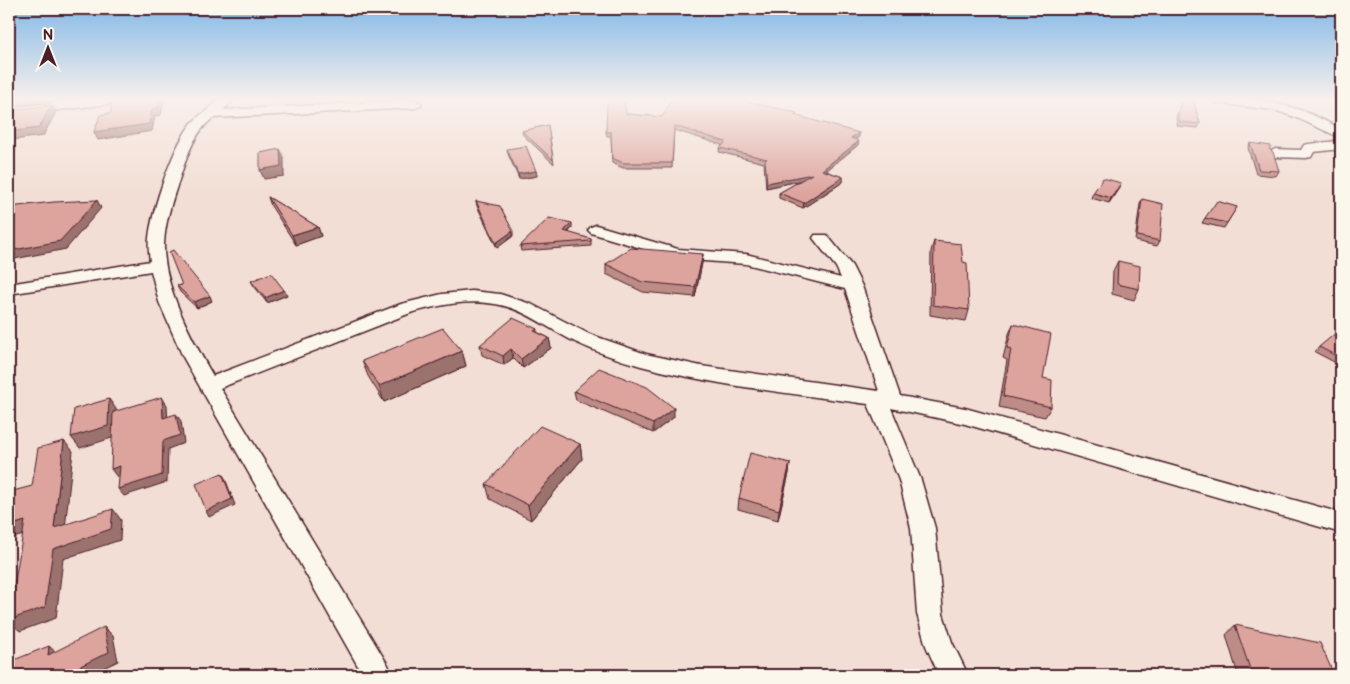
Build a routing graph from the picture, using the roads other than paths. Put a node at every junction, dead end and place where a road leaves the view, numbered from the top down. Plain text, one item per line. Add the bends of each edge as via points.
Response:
1 (193, 131) edge
2 (1341, 144) edge
3 (1275, 153) edge
4 (596, 230) dead end
5 (821, 238) dead end
6 (158, 265) junction
7 (854, 286) junction
8 (9, 288) edge
9 (209, 385) junction
10 (884, 399) junction
11 (1341, 523) edge
12 (378, 675) edge
13 (954, 675) edge

1 - 6 street via 158,223 155,244
2 - 3 street via 1309,148 1306,154
4 - 7 street via 677,254 746,259
5 - 7 street via 844,266
6 - 8 street
6 - 9 street via 175,322
7 - 10 street
9 - 10 street via 407,308 472,296 500,299 525,308 582,338 642,360 700,374
9 - 12 street
10 - 11 street via 965,416
10 - 13 street via 923,528 930,614

